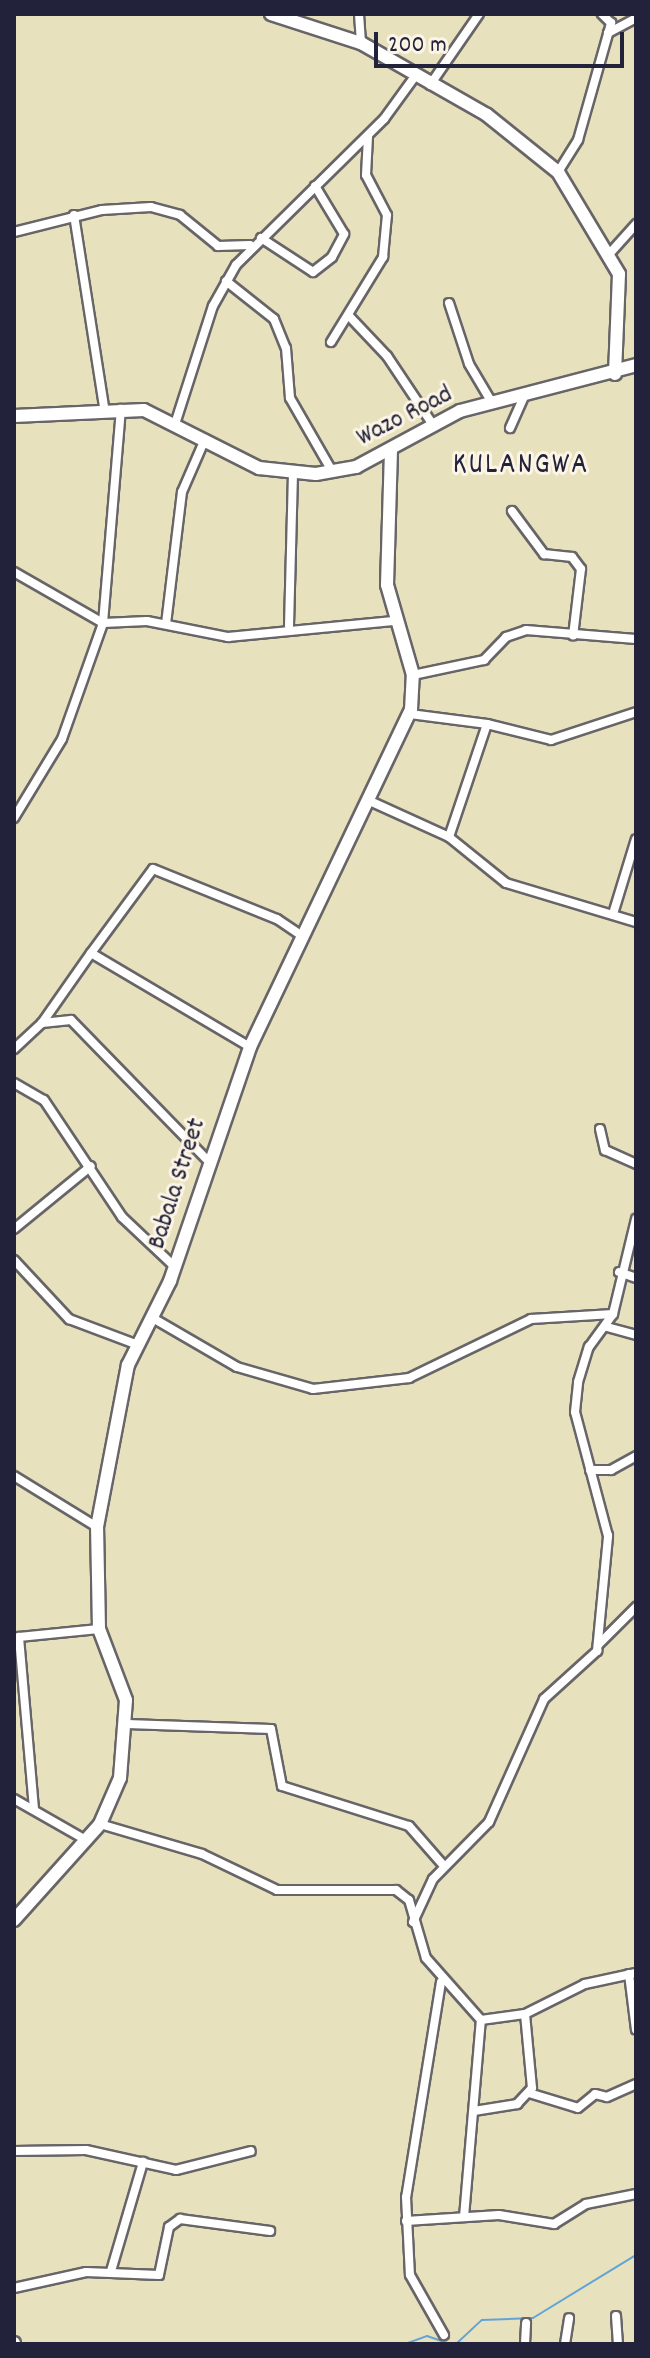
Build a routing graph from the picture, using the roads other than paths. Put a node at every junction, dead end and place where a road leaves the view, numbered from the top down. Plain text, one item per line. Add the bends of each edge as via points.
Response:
1 (271, 14) edge
2 (359, 14) edge
3 (479, 14) edge
4 (602, 14) edge
5 (636, 18) edge
6 (608, 33) junction
7 (361, 43) junction
8 (413, 79) junction
9 (429, 87) junction
10 (369, 135) junction
11 (558, 172) junction
12 (315, 186) junction
13 (74, 215) junction
14 (636, 224) edge
15 (14, 232) edge
16 (261, 238) junction
17 (250, 245) junction
18 (611, 252) junction
19 (226, 281) junction
20 (449, 303) dead end
21 (350, 317) junction
22 (331, 342) dead end
23 (636, 365) edge
24 (615, 374) junction
25 (525, 395) junction
26 (491, 401) junction
27 (104, 407) junction
28 (121, 407) junction
29 (14, 416) edge
30 (176, 421) junction
31 (433, 425) junction
32 (510, 428) dead end
33 (206, 437) junction
34 (391, 450) junction
35 (332, 471) junction
36 (293, 475) junction
37 (512, 511) dead end
38 (14, 572) edge
39 (393, 621) junction
40 (103, 623) junction
41 (166, 624) junction
42 (289, 626) junction
43 (573, 636) junction
44 (636, 639) edge
45 (413, 675) junction
46 (636, 712) edge
47 (410, 714) junction
48 (487, 724) junction
49 (372, 802) junction
50 (14, 818) edge
51 (449, 837) junction
52 (636, 839) edge
53 (636, 852) edge
54 (613, 914) junction
55 (636, 922) edge
56 (305, 937) junction
57 (91, 953) junction
58 (42, 1023) junction
59 (250, 1047) junction
60 (14, 1049) edge
61 (14, 1083) edge
62 (600, 1129) dead end
63 (206, 1159) junction
64 (636, 1164) edge
65 (91, 1166) junction
66 (636, 1219) edge
67 (14, 1229) edge
68 (14, 1260) edge
69 (175, 1267) junction
70 (619, 1272) junction
71 (636, 1278) edge
72 (613, 1314) junction
73 (151, 1317) junction
74 (607, 1327) junction
75 (636, 1335) edge
76 (135, 1344) junction
77 (636, 1456) edge
78 (590, 1470) junction
79 (14, 1476) edge
80 (97, 1527) junction
81 (636, 1607) edge
82 (99, 1629) junction
83 (598, 1645) junction
84 (127, 1724) junction
85 (14, 1799) edge
86 (34, 1809) junction
87 (100, 1824) junction
88 (86, 1840) junction
89 (444, 1866) junction
90 (14, 1920) edge
91 (413, 1922) junction
92 (632, 1974) edge
93 (441, 1982) junction
94 (525, 2014) junction
95 (481, 2020) junction
96 (636, 2030) edge
97 (636, 2084) edge
98 (529, 2093) junction
99 (474, 2111) junction
100 (14, 2151) edge
101 (251, 2151) dead end
102 (143, 2162) junction
103 (636, 2194) edge
104 (464, 2217) junction
105 (406, 2221) junction
106 (270, 2231) dead end
107 (111, 2271) junction
108 (14, 2288) edge
109 (616, 2316) dead end
110 (569, 2318) dead end
111 (526, 2323) dead end
112 (444, 2335) dead end
113 (525, 2344) edge
114 (565, 2344) edge
115 (618, 2344) edge

1 - 7 street
2 - 7 street
3 - 9 street
4 - 6 street via 611,18
5 - 6 street
6 - 11 street via 578,140
7 - 8 street
8 - 9 street
8 - 10 street
9 - 11 street via 487,115
10 - 12 street
10 - 21 street via 366,175 387,215 383,257
11 - 18 street
12 - 16 street
12 - 16 street via 344,234 332,257 313,272
13 - 15 street
13 - 17 street via 151,207 180,215 218,246
13 - 27 street
14 - 18 street
16 - 17 street
17 - 19 street
18 - 24 street via 620,304
19 - 30 street
19 - 35 street via 274,319 286,348 290,398
20 - 26 street via 469,364
21 - 22 street
21 - 31 street via 387,356
23 - 24 street, Wazo Road
24 - 25 street, Wazo Road
25 - 26 street, Wazo Road
25 - 32 street
26 - 31 street, Wazo Road
27 - 28 street, Wazo Road
27 - 29 street, Wazo Road
28 - 30 street, Wazo Road
28 - 40 street
30 - 33 street, Wazo Road
31 - 34 street, Wazo Road
33 - 36 street, Wazo Road via 259,468
33 - 41 street via 182,492
34 - 35 street, Wazo Road
34 - 39 street, Babala Street
35 - 36 street, Wazo Road
36 - 42 street
37 - 43 street via 544,554 572,557 581,569
38 - 40 street
39 - 42 street
39 - 45 street, Babala Street
40 - 41 street
40 - 50 street via 62,739
41 - 42 street via 228,637
43 - 44 street
43 - 45 street via 518,631 484,660
45 - 47 street, Babala Street
46 - 48 street via 551,740
47 - 48 street
47 - 49 street, Babala Street
48 - 51 street
49 - 51 street
49 - 56 street, Babala Street
51 - 54 street via 493,877
52 - 53 street
53 - 54 street
54 - 55 street
56 - 57 street via 277,919 153,869
56 - 59 street, Babala Street
57 - 58 street
57 - 59 street
58 - 60 street
58 - 63 street via 71,1020
59 - 63 street, Babala Street
61 - 65 street via 44,1100
62 - 64 street via 605,1150
63 - 69 street, Babala Street
65 - 67 street
65 - 69 street via 122,1217
66 - 70 street
68 - 76 street via 69,1319
69 - 73 street, Babala Street
70 - 71 street
70 - 72 street
72 - 73 street via 521,1322 409,1378 324,1389 237,1367
72 - 74 street
73 - 76 street, Babala Street
74 - 75 street
74 - 78 street via 589,1347 578,1382 575,1412
76 - 80 street, Babala Street
77 - 78 street via 611,1470
78 - 83 street via 608,1536
79 - 80 street
80 - 82 street, Babala Street
81 - 83 street
82 - 84 street, Babala Street via 122,1684
82 - 86 street via 19,1637
83 - 89 street via 591,1661 544,1699 489,1822
84 - 87 street, Babala Street via 120,1778
84 - 89 street via 271,1729 282,1786 409,1826
85 - 86 street
86 - 88 street
87 - 88 street, Babala Street
87 - 91 street via 214,1858 277,1890 396,1890 409,1900
88 - 90 street, Babala Street
89 - 91 street
91 - 93 street
92 - 94 street via 585,1984
92 - 96 street
93 - 95 street
93 - 105 street via 407,2173
94 - 95 street
94 - 98 street via 533,2065
95 - 99 street
97 - 98 street via 607,2097 595,2094 578,2108
98 - 99 street via 517,2104
99 - 104 street
100 - 102 street via 52,2146
101 - 102 street via 176,2170
102 - 107 street
103 - 104 street via 586,2204 554,2224
104 - 105 street
105 - 112 street via 410,2275
106 - 107 street via 180,2219 169,2227 159,2275
107 - 108 street
109 - 115 street
110 - 114 street
111 - 113 street

